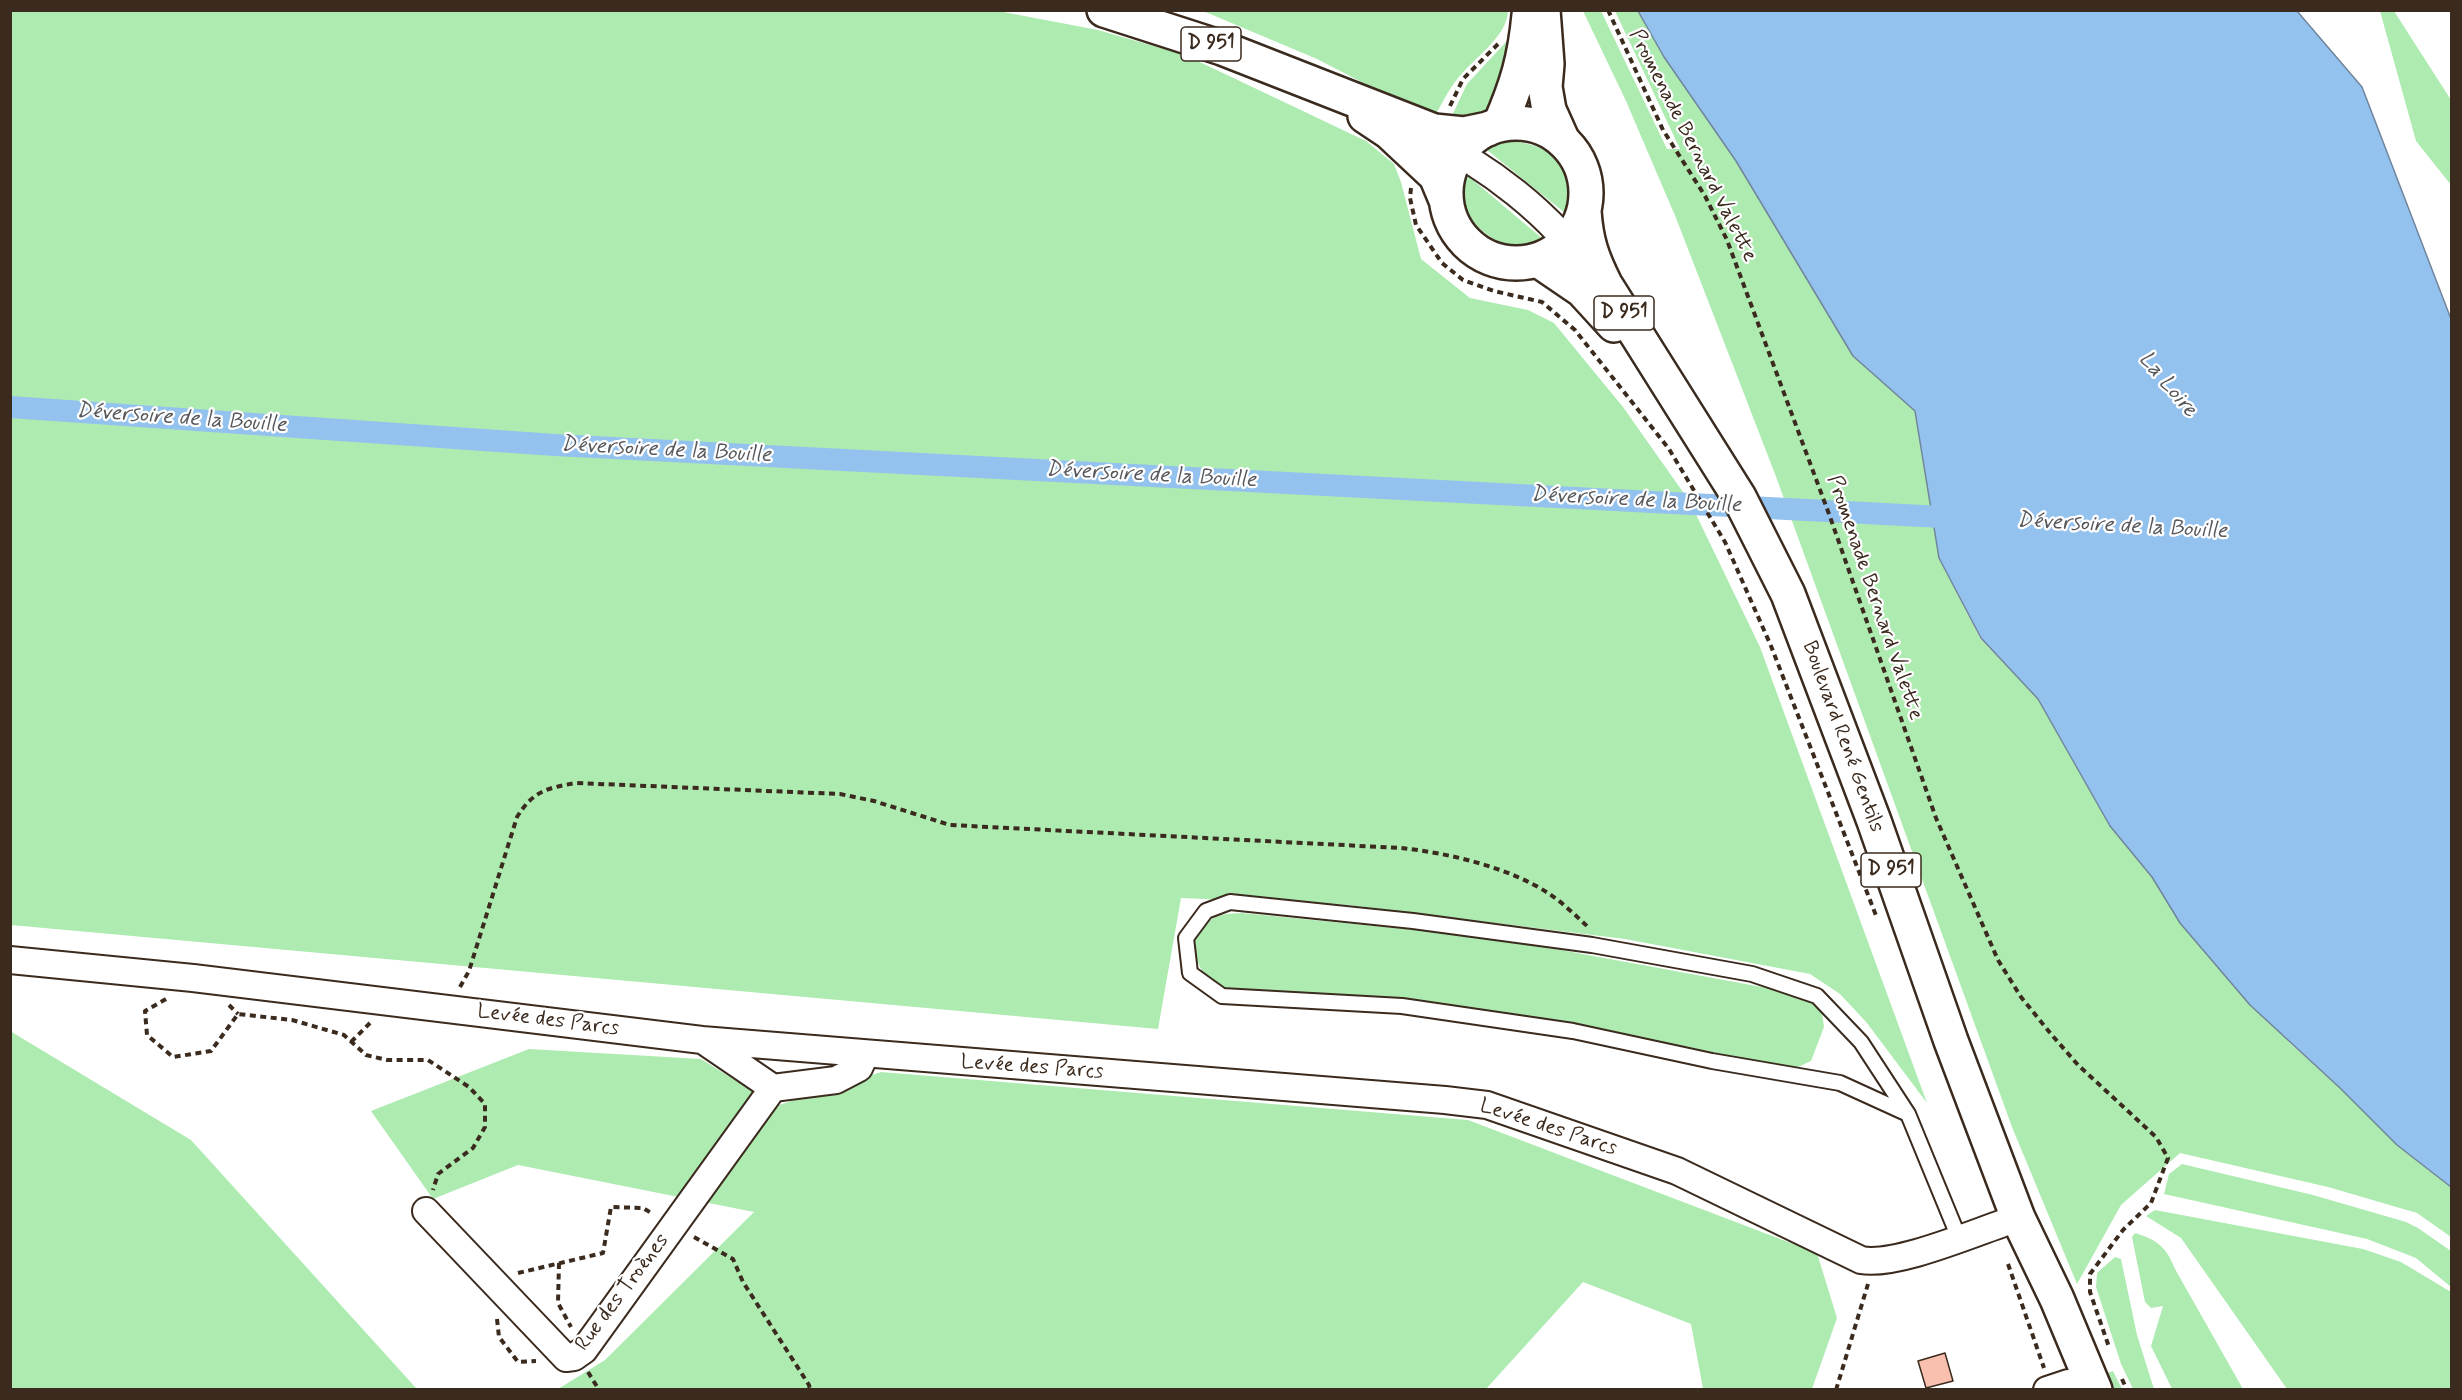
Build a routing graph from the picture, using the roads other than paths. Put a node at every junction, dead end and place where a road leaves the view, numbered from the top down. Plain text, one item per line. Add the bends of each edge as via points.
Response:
1 (1104, 10) edge
2 (1530, 10) edge
3 (1543, 10) edge
4 (1316, 84) junction
5 (1494, 127) junction
6 (1562, 139) junction
7 (1459, 153) junction
8 (1446, 200) junction
9 (1584, 211) junction
10 (1566, 240) junction
11 (1538, 260) junction
12 (1681, 408) junction
13 (10, 960) edge
14 (705, 1041) junction
15 (865, 1055) junction
16 (773, 1088) junction
17 (1908, 1114) junction
18 (426, 1211) road end
19 (2006, 1222) junction
20 (1959, 1238) junction
21 (2075, 1386) edge

1 - 4 main road, D 951 via 1222,48
2 - 5 main road via 1519,78
3 - 6 main road, Boulevard René Gentils via 1545,87 1549,110
4 - 5 main road, D 951 via 1434,131 1464,134
4 - 7 street
4 - 8 main road, D 951 via 1389,132 1436,176
5 - 6 main road via 1533,124
5 - 7 main road via 1475,136
6 - 9 main road, Boulevard René Gentils via 1583,172 1587,192
7 - 8 main road via 1450,171
7 - 10 street via 1490,174
8 - 11 main road via 1458,233 1486,256 1502,262
9 - 10 main road
9 - 12 main road, Boulevard René Gentils / D 951 via 1586,239 1593,260
10 - 11 main road via 1553,253
10 - 12 street
11 - 12 main road, Boulevard René Gentils / D 951 via 1581,290 1619,330
12 - 19 main road, Boulevard René Gentils / D 951 via 1739,496 1788,594 1874,821 1951,1041
13 - 14 street, Levée des Parcs via 203,979
14 - 15 street, Levée des Parcs
14 - 16 street
15 - 16 street via 860,1068 836,1080
15 - 20 street, Levée des Parcs via 1487,1105 1677,1171 1862,1260 1897,1259
16 - 18 street, Rue des Troènes via 584,1350 574,1357 567,1358
17 - 17 lane via 1840,1083 1573,1031 1402,1006 1221,996 1190,973 1186,938 1206,911 1230,902 1413,921 1616,950 1752,975 1817,996 1861,1042
17 - 20 lane
19 - 20 street, Levée des Parcs
19 - 21 main road, Boulevard René Gentils / D 951 via 2057,1299

